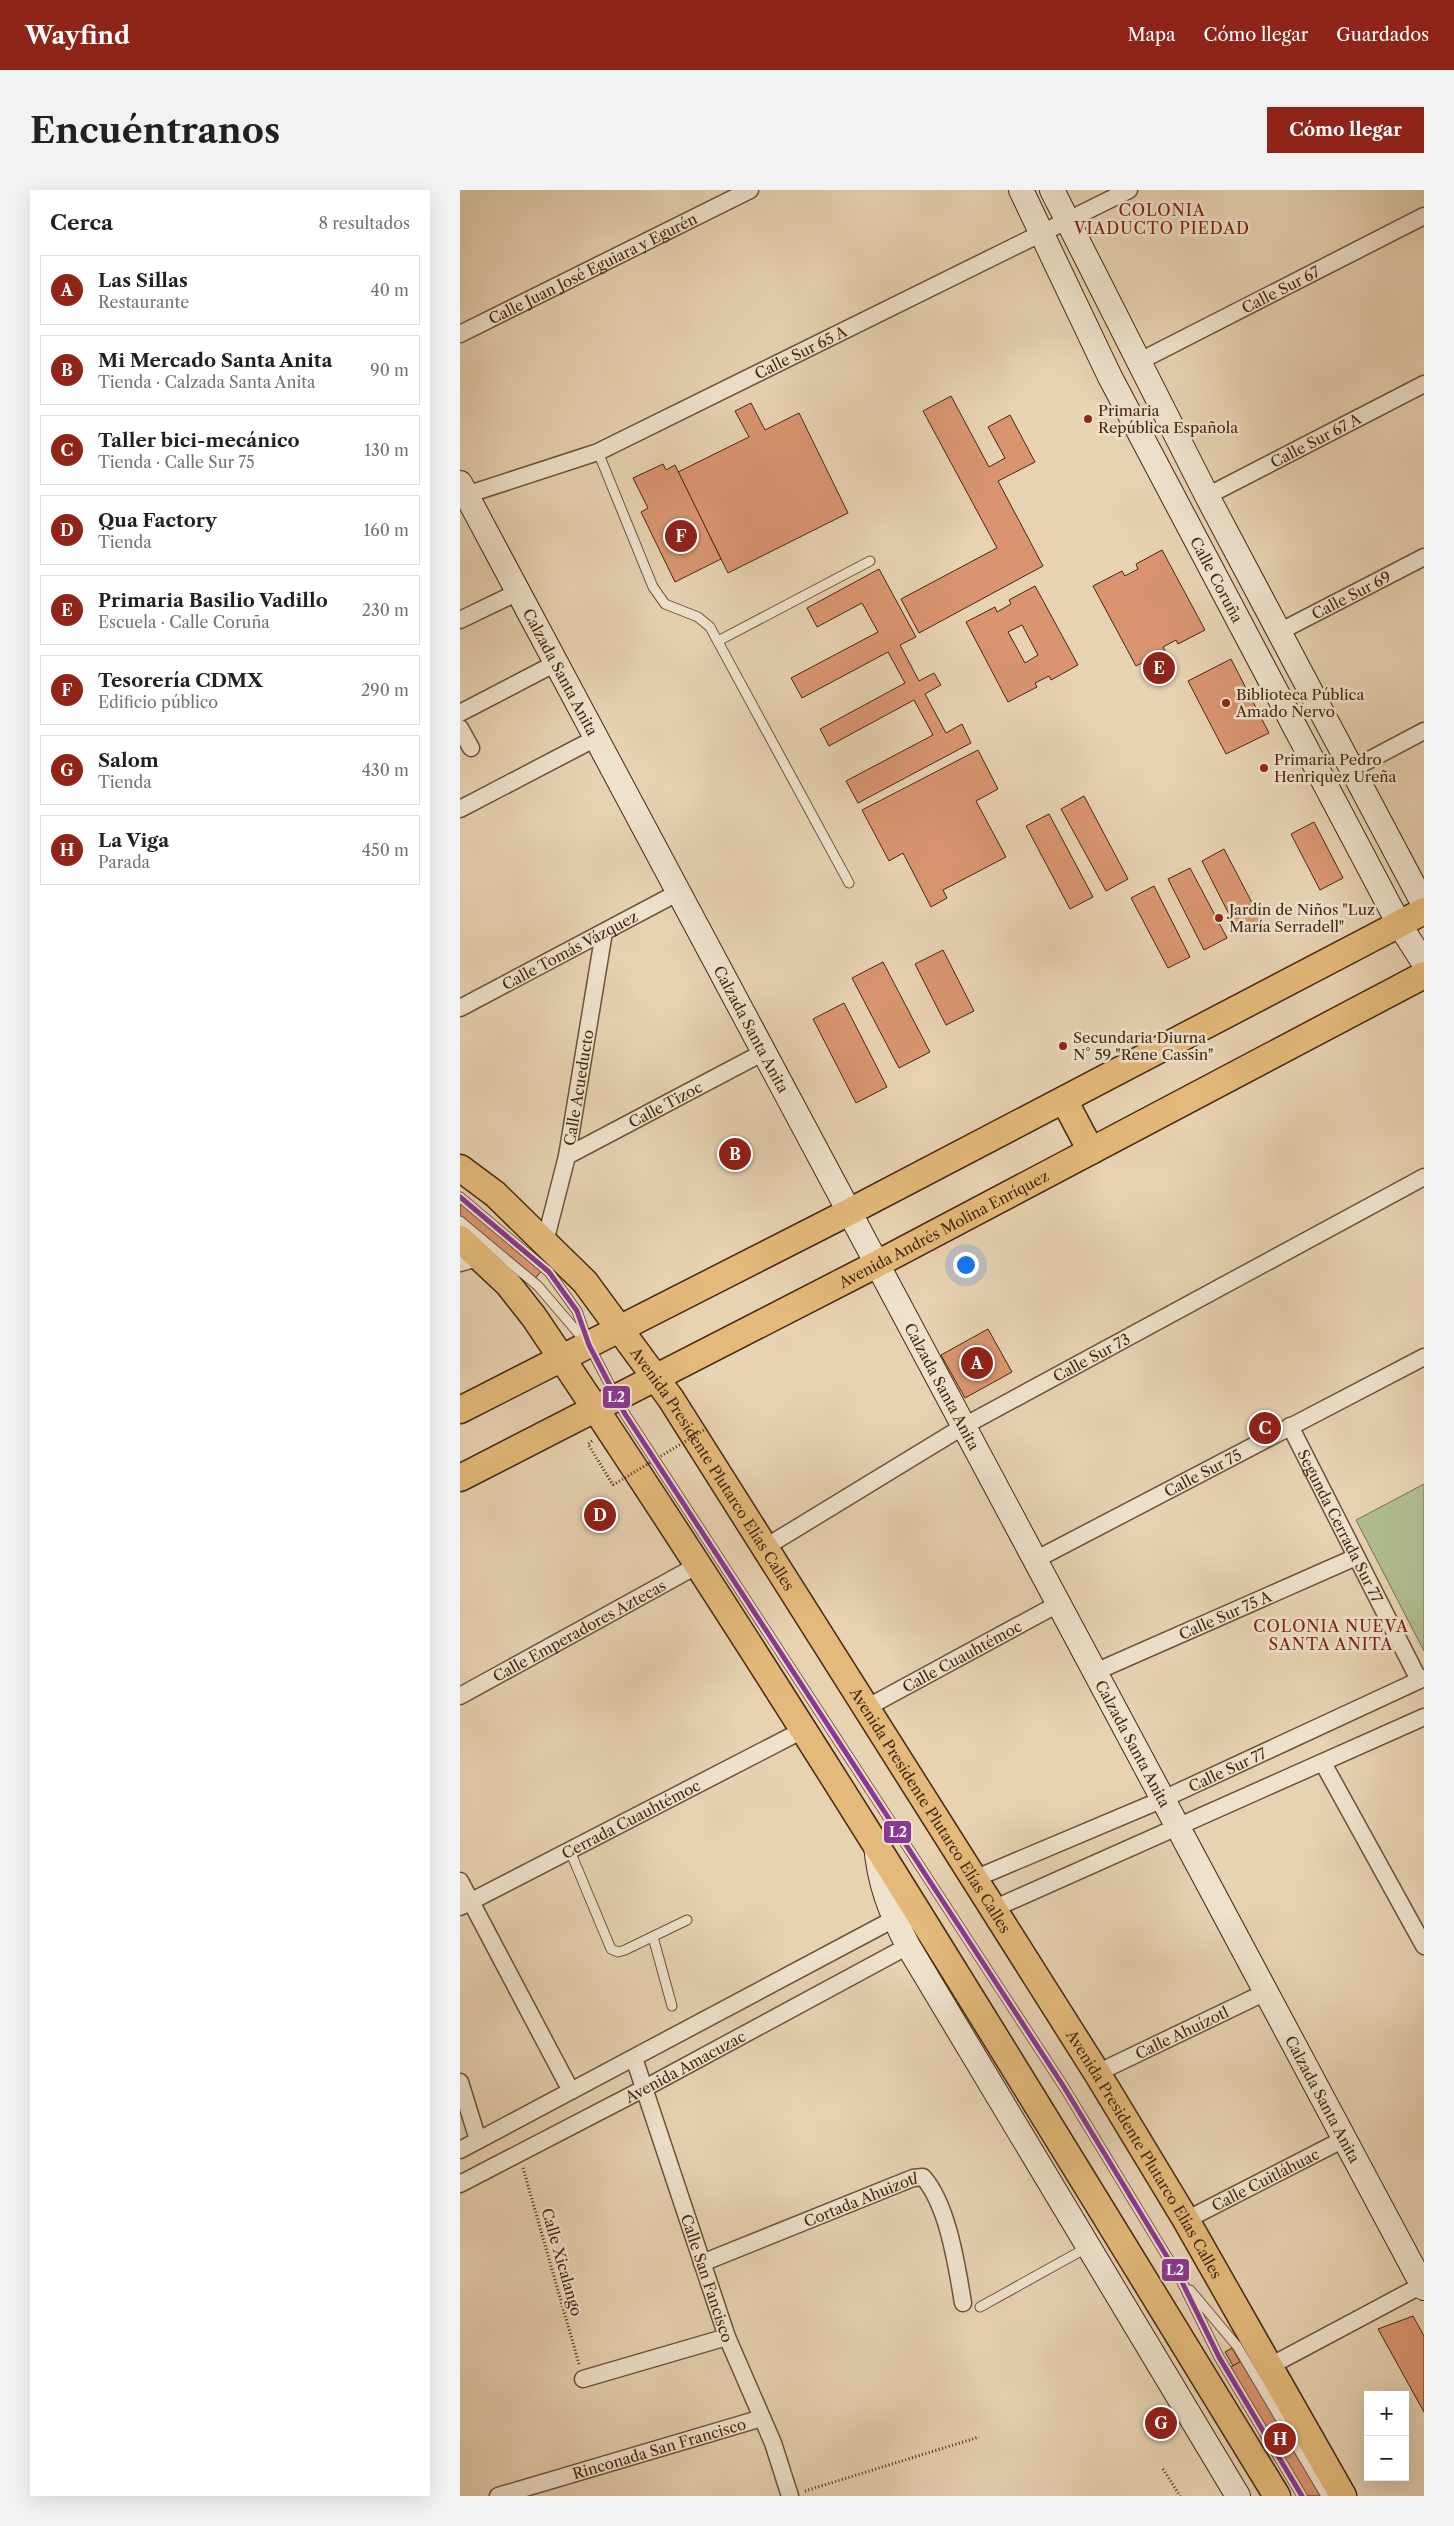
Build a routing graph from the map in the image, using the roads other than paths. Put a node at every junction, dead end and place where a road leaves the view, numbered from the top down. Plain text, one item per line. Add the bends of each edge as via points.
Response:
1 (750, 190) edge
2 (1021, 190) edge
3 (1052, 190) edge
4 (1129, 190) edge
5 (1424, 216) edge
6 (1067, 221) junction
7 (1041, 234) junction
8 (460, 334) edge
9 (1138, 362) junction
10 (1424, 384) edge
11 (598, 452) junction
12 (462, 491) edge
13 (1207, 496) junction
14 (1424, 557) edge
15 (870, 560) dead end
16 (518, 592) junction
17 (460, 620) edge
18 (1279, 632) junction
19 (718, 641) junction
20 (556, 662) junction
21 (460, 713) edge
22 (460, 728) edge
23 (1424, 731) edge
24 (596, 738) junction
25 (471, 748) dead end
26 (1352, 769) junction
27 (460, 809) edge
28 (849, 883) dead end
29 (678, 892) junction
30 (1424, 905) edge
31 (1424, 911) edge
32 (1399, 924) junction
33 (604, 932) junction
34 (1424, 963) edge
35 (1424, 975) edge
36 (460, 1008) edge
37 (764, 1052) junction
38 (1064, 1100) junction
39 (1091, 1151) junction
40 (567, 1156) junction
41 (460, 1168) edge
42 (1424, 1177) edge
43 (460, 1197) edge
44 (849, 1212) junction
45 (460, 1221) edge
46 (460, 1239) edge
47 (546, 1242) junction
48 (471, 1260) edge
49 (876, 1264) junction
50 (621, 1328) junction
51 (589, 1345) junction
52 (1424, 1357) edge
53 (562, 1359) junction
54 (656, 1376) junction
55 (605, 1402) junction
56 (460, 1410) edge
57 (964, 1426) junction
58 (1290, 1426) junction
59 (460, 1478) edge
60 (764, 1548) junction
61 (1356, 1557) junction
62 (1035, 1560) junction
63 (698, 1565) junction
64 (1058, 1604) junction
65 (1095, 1672) junction
66 (1422, 1679) edge
67 (460, 1696) edge
68 (866, 1708) junction
69 (1424, 1717) edge
70 (803, 1730) junction
71 (1323, 1763) junction
72 (1161, 1800) junction
73 (1178, 1828) junction
74 (876, 1844) junction
75 (570, 1851) junction
76 (974, 1879) junction
77 (460, 1881) edge
78 (465, 1904) edge
79 (993, 1909) junction
80 (894, 1919) junction
81 (687, 1920) dead end
82 (653, 1937) junction
83 (908, 1946) junction
84 (1424, 1946) edge
85 (1266, 1992) junction
86 (672, 2006) dead end
87 (634, 2058) junction
88 (1097, 2073) junction
89 (460, 2082) edge
90 (645, 2088) junction
91 (571, 2091) junction
92 (1344, 2139) junction
93 (478, 2140) junction
94 (460, 2150) edge
95 (460, 2184) edge
96 (1186, 2220) junction
97 (1088, 2246) junction
98 (702, 2263) junction
99 (1180, 2278) junction
100 (1423, 2287) edge
101 (963, 2304) dead end
102 (980, 2307) dead end
103 (727, 2337) junction
104 (1270, 2366) junction
105 (583, 2379) road end
106 (762, 2418) junction
107 (498, 2496) edge
108 (790, 2496) edge
109 (1238, 2496) edge
110 (1277, 2496) edge
111 (1302, 2496) edge
112 (1326, 2496) edge
113 (1343, 2496) edge

1 - 8 street, Calle Juan José Eguiara y Egurén
2 - 7 street, Calle Coruña
3 - 6 street, Calle Coruña
4 - 6 street, Calle Sur 65 A
5 - 9 street, Calle Sur 67
6 - 7 street, Calle Sur 65 A
6 - 9 street, Calle Coruña
7 - 11 street, Calle Sur 65 A
7 - 32 street, Calle Coruña via 1110,376
9 - 13 street, Calle Coruña
10 - 13 street, Calle Sur 67 A
11 - 12 street, Calle Sur 65 A
11 - 19 lane via 653,587 665,604 698,617 710,627
12 - 16 street, Calzada Santa Anita
13 - 18 street, Calle Coruña
14 - 18 street, Calle Sur 69
15 - 19 lane
16 - 17 street
16 - 20 street, Calzada Santa Anita
18 - 26 street, Calle Coruña
19 - 28 lane
20 - 21 street
20 - 24 street, Calzada Santa Anita
22 - 25 street
23 - 26 street
24 - 27 street
24 - 29 street, Calzada Santa Anita
26 - 30 street, Calle Coruña
29 - 33 street, Calle Tomás Vázquez
29 - 37 street, Calzada Santa Anita
31 - 32 main road
32 - 34 street, Calle Coruña
32 - 38 main road
33 - 36 street, Calle Tomás Vázquez
33 - 40 street, Calle Acueducto
35 - 39 main road, Avenida Andrés Molina Enríquez
37 - 40 street, Calle Tizoc
37 - 44 street, Calzada Santa Anita
38 - 39 main road
38 - 44 main road
39 - 49 main road, Avenida Andrés Molina Enríquez
40 - 47 street, Calle Acueducto
41 - 47 main road, Avenida Presidente Plutarco Elías Calles via 495,1194
42 - 57 street, Calle Sur 73
43 - 51 lane via 549,1272 577,1311
44 - 49 street, Calzada Santa Anita
44 - 50 main road
45 - 51 lane via 538,1286
46 - 48 main road
47 - 50 main road, Avenida Presidente Plutarco Elías Calles via 585,1282
48 - 53 main road via 529,1310
49 - 54 main road, Avenida Andrés Molina Enríquez
49 - 57 street, Calzada Santa Anita
50 - 51 main road
50 - 54 main road, Avenida Presidente Plutarco Elías Calles
51 - 53 main road
51 - 55 lane
52 - 58 street, Calle Sur 75
53 - 55 main road
53 - 56 main road
54 - 55 main road, Avenida Andrés Molina Enríquez
54 - 60 main road, Avenida Presidente Plutarco Elías Calles
55 - 59 main road, Avenida Andrés Molina Enríquez
55 - 63 main road
55 - 99 lane via 630,1423 1064,2087
57 - 60 street, Calle Sur 73
57 - 62 street, Calzada Santa Anita
58 - 61 street, Segunda Cerrada Sur 77
58 - 62 street, Calle Sur 75
60 - 68 main road, Avenida Presidente Plutarco Elías Calles
61 - 65 street, Calle Sur 75 A
61 - 66 street, Segunda Cerrada Sur 77
62 - 64 street, Calzada Santa Anita
63 - 67 street, Calle Emperadores Aztecas
63 - 70 main road
64 - 65 street, Calzada Santa Anita
64 - 68 street, Calle Cuauhtémoc
65 - 72 street, Calzada Santa Anita
66 - 72 street, Calle Sur 77
68 - 76 main road, Avenida Presidente Plutarco Elías Calles
69 - 71 street
70 - 74 main road
70 - 75 street, Cerrada Cuauhtémoc
71 - 73 street
71 - 84 street
72 - 73 street, Calzada Santa Anita
72 - 76 street, Calle Sur 77
73 - 79 street
73 - 85 street, Calzada Santa Anita
74 - 80 street via 878,1873
74 - 110 main road
75 - 78 street, Cerrada Cuauhtémoc
75 - 82 lane via 611,1949 618,1952
76 - 79 main road, Avenida Presidente Plutarco Elías Calles
77 - 78 street
78 - 91 street
79 - 88 main road, Avenida Presidente Plutarco Elías Calles
80 - 83 street
80 - 87 street, Avenida Amacuzac
81 - 82 lane
82 - 86 lane
83 - 90 street, Avenida Amacuzac
83 - 97 street
85 - 88 street, Calle Ahuízotl
85 - 92 street, Calzada Santa Anita
87 - 90 street, Calle San Fancisco
87 - 91 street, Avenida Amacuzac
88 - 96 main road, Avenida Presidente Plutarco Elías Calles
89 - 93 street
90 - 95 street, Avenida Amacuzac
90 - 98 street, Calle San Fancisco
91 - 93 street, Avenida Amacuzac
92 - 96 street, Calle Cuitláhuac
92 - 100 street, Calzada Santa Anita
93 - 94 street, Avenida Amacuzac
96 - 104 main road, Avenida Presidente Plutarco Elías Calles
97 - 102 lane
97 - 109 street
98 - 101 street, Cortada Ahuizotl via 913,2178 923,2177 930,2184 950,2233
98 - 103 street, Calle San Fancisco
99 - 111 lane via 1219,2357
99 - 112 lane via 1237,2346
100 - 104 street
103 - 105 street
103 - 106 street, Calle San Fancisco
104 - 113 main road, Avenida Presidente Plutarco Elías Calles
106 - 107 street, Rinconada San Francisco
106 - 108 street, Calle San Fancisco

